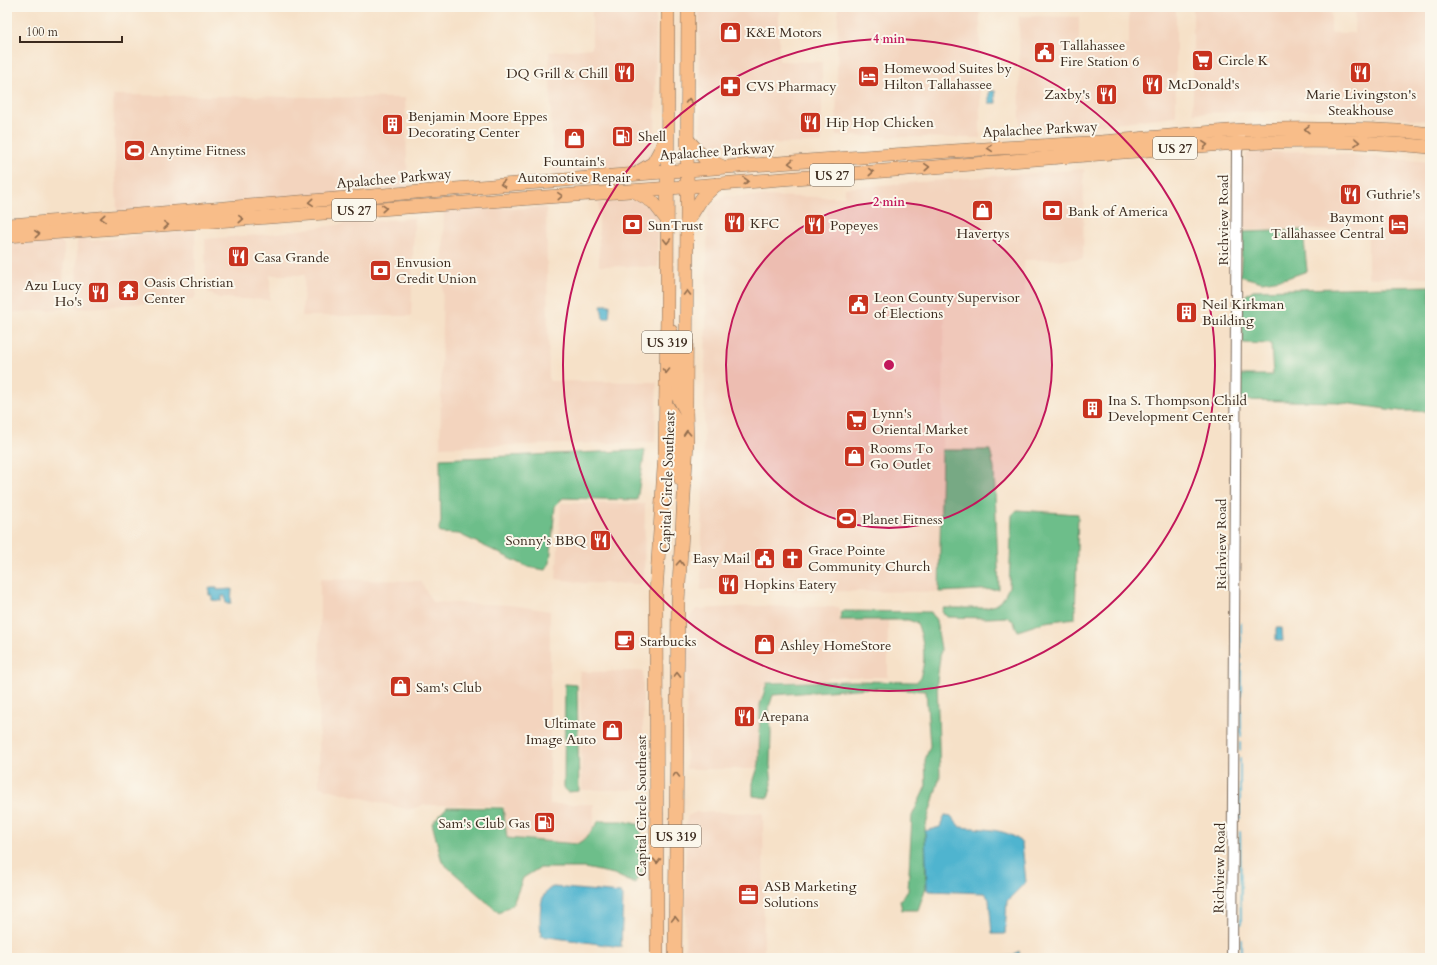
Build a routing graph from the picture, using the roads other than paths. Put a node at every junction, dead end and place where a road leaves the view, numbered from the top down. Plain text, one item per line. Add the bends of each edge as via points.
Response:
1 (668, 7) edge
2 (680, 7) edge
3 (688, 7) edge
4 (688, 26) junction
5 (1241, 130) junction
6 (1403, 132) junction
7 (1430, 134) edge
8 (667, 138) junction
9 (688, 140) junction
10 (1238, 143) junction
11 (1378, 143) junction
12 (1072, 144) junction
13 (1430, 147) edge
14 (969, 149) junction
15 (1088, 155) junction
16 (1045, 158) junction
17 (847, 159) junction
18 (970, 164) junction
19 (721, 166) junction
20 (688, 169) junction
21 (667, 170) junction
22 (636, 173) junction
23 (836, 174) junction
24 (717, 184) junction
25 (688, 186) junction
26 (667, 188) junction
27 (634, 191) junction
28 (667, 220) junction
29 (688, 222) junction
30 (7, 225) edge
31 (7, 236) edge
32 (667, 314) junction
33 (665, 403) junction
34 (686, 411) junction
35 (684, 491) junction
36 (657, 784) junction
37 (676, 805) junction
38 (657, 958) edge
39 (675, 958) edge
40 (1232, 958) edge

1 - 8 main road, Capital Circle Southeast / US 319
2 - 4 main road
3 - 4 main road, Capital Circle Southeast / US 319
9 -> 4 main road, Capital Circle Southeast / US 319
6 -> 5 main road, Apalachee Parkway / US 27 via 1294,128
5 - 10 street, Richview Road
5 - 12 main road, Apalachee Parkway / US 27
6 - 7 main road, Apalachee Parkway / US 27
6 - 11 main road
8 - 21 main road, Capital Circle Southeast / US 319
8 - 22 main road via 653,163
9 - 19 main road via 704,158
9 - 20 main road, Capital Circle Southeast / US 319
10 -> 11 main road, Apalachee Parkway / US 27
15 -> 10 main road, Apalachee Parkway / US 27
10 - 40 street, Richview Road
11 - 13 main road, Apalachee Parkway / US 27
12 -> 14 main road, Apalachee Parkway / US 27
12 - 15 main road
12 - 16 main road
14 - 17 main road, Apalachee Parkway / US 27
14 - 18 main road
15 - 16 main road, Apalachee Parkway / US 27
16 - 18 main road, Apalachee Parkway / US 27
17 -> 19 main road, Apalachee Parkway / US 27
17 - 23 main road
23 -> 18 main road, Apalachee Parkway / US 27
19 - 20 main road, Apalachee Parkway / US 27
20 - 21 main road, Apalachee Parkway / US 27
20 - 25 main road, Capital Circle Southeast / US 319
21 - 22 main road, Apalachee Parkway / US 27
21 - 26 main road, Capital Circle Southeast / US 319
22 -> 30 main road, Apalachee Parkway / US 27 via 378,197
24 -> 23 main road, Apalachee Parkway / US 27
24 - 25 main road, Apalachee Parkway / US 27
24 - 29 main road via 702,198
25 - 26 main road, Apalachee Parkway / US 27
25 - 29 main road, Capital Circle Southeast / US 319
26 - 27 main road, Apalachee Parkway / US 27
26 - 28 main road, Capital Circle Southeast / US 319
27 - 28 main road via 653,202
31 -> 27 main road, Apalachee Parkway / US 27
28 -> 32 main road, Capital Circle Southeast / US 319
34 -> 29 main road, Capital Circle Southeast / US 319
32 -> 33 main road, Capital Circle Southeast / US 319
32 - 34 main road via 677,356 677,395
33 - 35 main road via 675,418 675,450
33 - 36 main road, Capital Circle Southeast / US 319 via 665,452 656,593
35 -> 34 main road, Capital Circle Southeast / US 319
37 -> 35 main road, Capital Circle Southeast / US 319 via 679,583
36 - 37 main road
36 -> 38 main road, Capital Circle Southeast / US 319
39 -> 37 main road, Capital Circle Southeast / US 319

